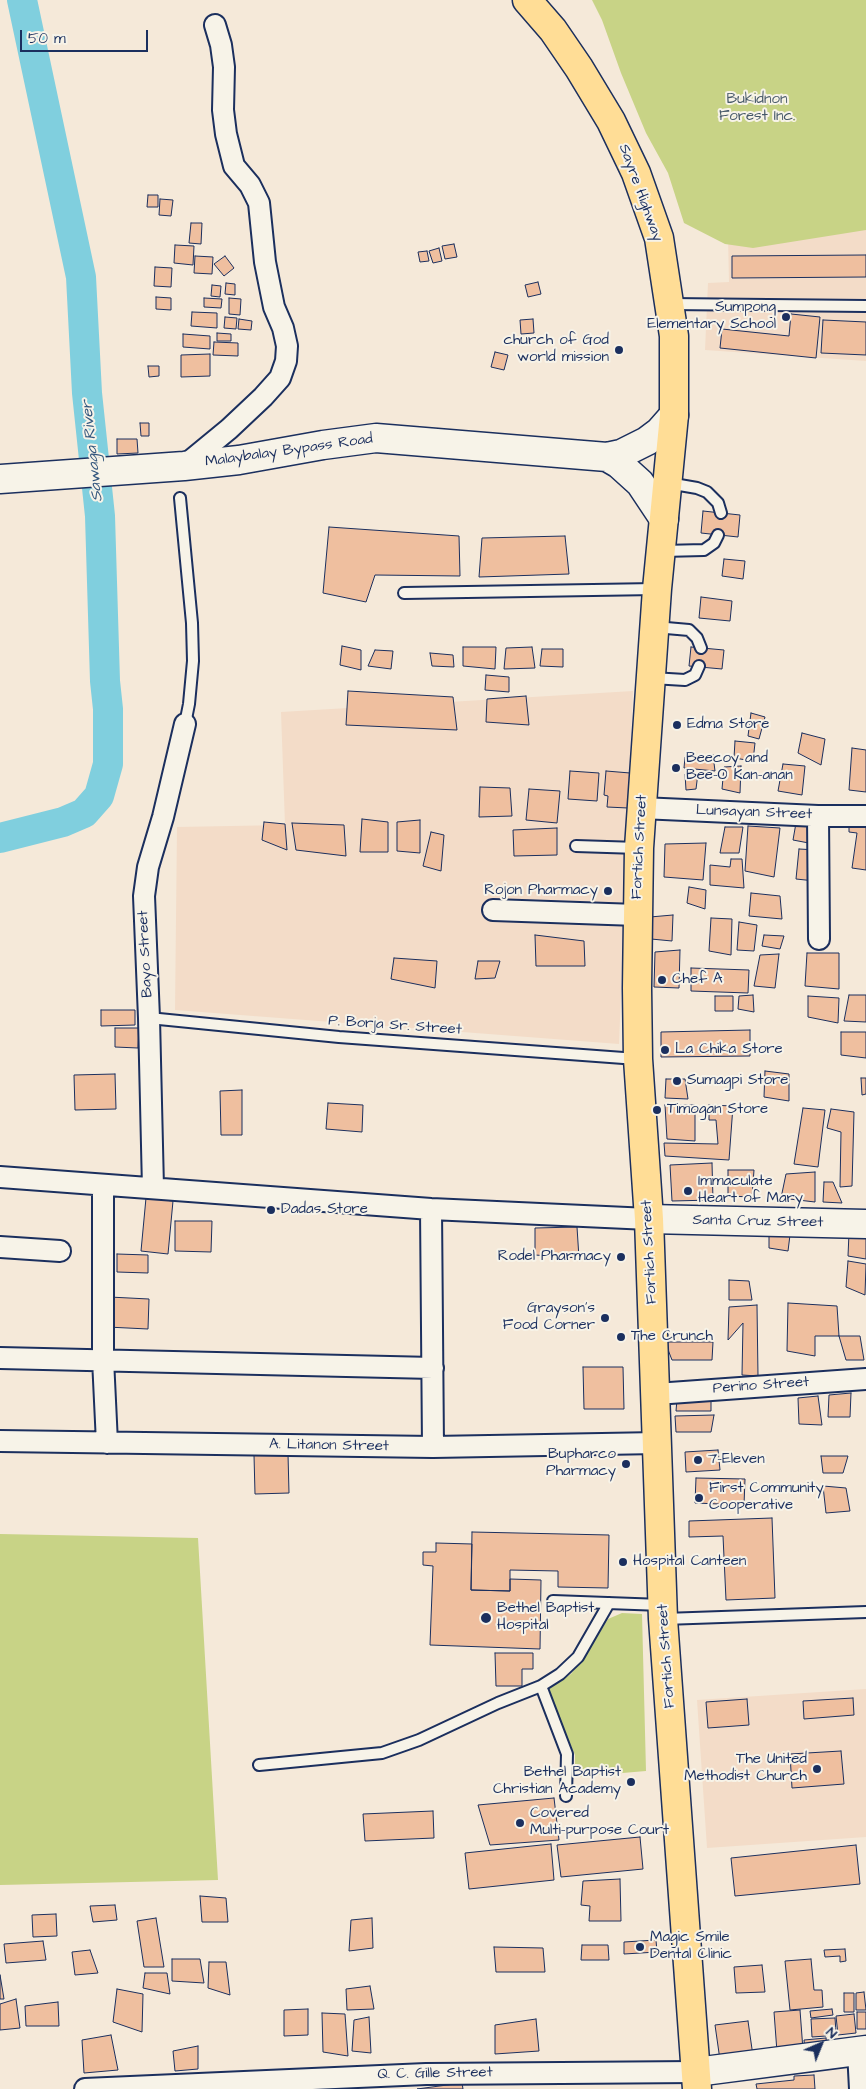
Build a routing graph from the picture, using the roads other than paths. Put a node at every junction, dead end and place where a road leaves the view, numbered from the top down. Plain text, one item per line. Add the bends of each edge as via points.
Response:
1 (526, 0) edge
2 (215, 26) dead end
3 (669, 304) junction
4 (866, 306) edge
5 (674, 415) junction
6 (607, 457) junction
7 (171, 466) junction
8 (0, 479) edge
9 (668, 483) junction
10 (180, 498) dead end
11 (721, 513) dead end
12 (664, 519) junction
13 (718, 535) dead end
14 (661, 551) junction
15 (657, 589) junction
16 (404, 593) dead end
17 (655, 626) junction
18 (701, 648) dead end
19 (699, 666) dead end
20 (651, 678) junction
21 (185, 724) joint
22 (641, 808) junction
23 (818, 816) junction
24 (866, 816) edge
25 (576, 846) dead end
26 (639, 848) junction
27 (493, 910) dead end
28 (637, 915) junction
29 (819, 938) dead end
30 (149, 1018) junction
31 (638, 1060) junction
32 (0, 1177) edge
33 (103, 1185) junction
34 (153, 1188) junction
35 (431, 1208) junction
36 (649, 1219) junction
37 (866, 1224) edge
38 (0, 1247) edge
39 (60, 1251) dead end
40 (0, 1358) edge
41 (103, 1359) junction
42 (433, 1368) junction
43 (866, 1379) edge
44 (656, 1394) junction
45 (0, 1441) edge
46 (107, 1443) junction
47 (658, 1443) junction
48 (433, 1447) junction
49 (554, 1601) dead end
50 (609, 1603) junction
51 (663, 1612) junction
52 (866, 1612) edge
53 (541, 1686) junction
54 (259, 1765) dead end
55 (566, 1796) dead end
56 (862, 2050) edge
57 (697, 2080) edge
58 (141, 2088) edge
59 (85, 2089) edge
60 (860, 2089) edge

1 - 3 highway, Sayre Highway via 553,30 579,68 628,155 658,238
2 - 7 street via 224,67 226,134 234,166 250,185 259,203 274,307 287,346 286,361 280,378 229,429
3 - 4 lane
3 - 5 highway, Sayre Highway via 674,336
5 - 6 main road, Malaybalay Bypass Road via 647,441
5 - 9 highway, Fortich Street
6 - 7 main road, Malaybalay Bypass Road via 376,438 239,460
6 - 12 main road via 640,483
7 - 8 main road, Malaybalay Bypass Road
9 - 11 lane via 703,490 718,503
9 - 12 highway, Fortich Street
10 - 21 lane via 193,661
12 - 14 highway, Fortich Street
13 - 14 lane via 714,544 704,550
14 - 15 highway, Fortich Street
15 - 16 lane
15 - 17 highway, Fortich Street
17 - 18 lane via 689,630
17 - 20 highway, Fortich Street
19 - 20 lane via 695,675 685,680
20 - 22 highway, Fortich Street
21 - 30 street, Bayo Street via 148,867 144,896
22 - 23 street, Lunsayan Street
22 - 26 highway, Fortich Street
23 - 24 street, Lunsayan Street
23 - 29 street
25 - 26 lane
26 - 28 highway, Fortich Street
27 - 28 street
28 - 31 highway, Fortich Street
30 - 31 lane, P. Borja Sr. Street via 339,1037
30 - 34 street, Bayo Street
31 - 36 highway, Fortich Street
32 - 33 street
33 - 34 street
33 - 41 street
34 - 35 street
35 - 36 street
35 - 42 street
36 - 37 main road, Santa Cruz Street
36 - 44 highway, Fortich Street
38 - 39 street
40 - 41 street
41 - 42 street
41 - 46 street
42 - 48 street
43 - 44 street, Perino Street
44 - 47 highway, Fortich Street
45 - 46 street, A. Litanon Street
46 - 48 street, A. Litanon Street
47 - 48 street, A. Litanon Street
47 - 51 highway, Fortich Street
49 - 50 lane
50 - 51 lane
50 - 53 lane via 578,1657
51 - 52 lane
51 - 57 highway, Fortich Street
53 - 54 lane via 382,1753
53 - 55 lane via 567,1754
56 - 57 main road
56 - 60 street
57 - 58 street, Q. C. Gille Street via 426,2074
58 - 59 street, Q. C. Gille Street

